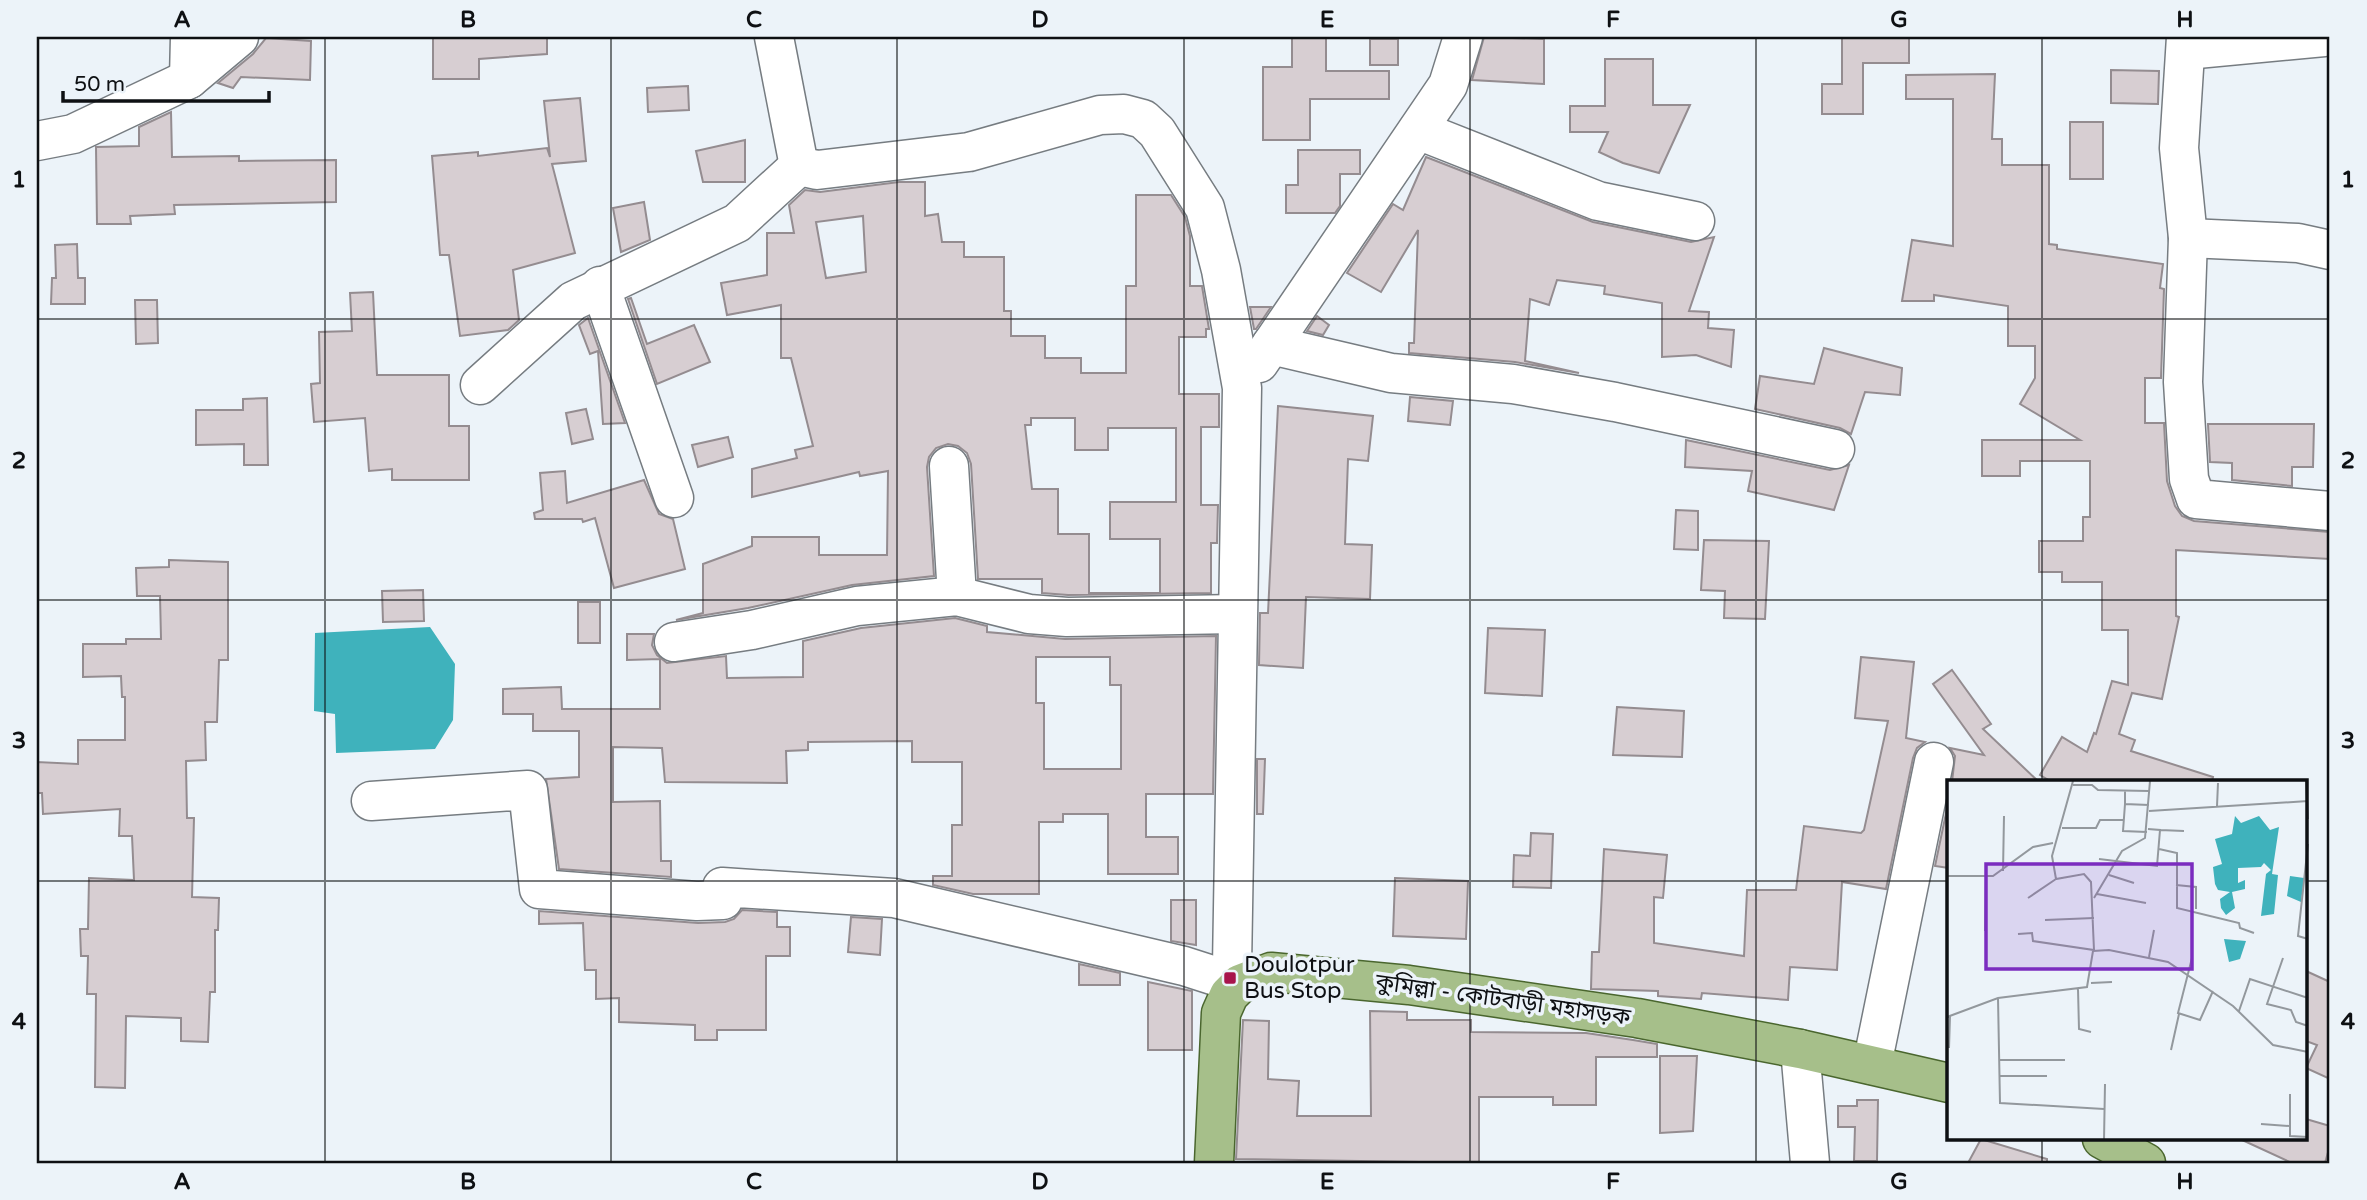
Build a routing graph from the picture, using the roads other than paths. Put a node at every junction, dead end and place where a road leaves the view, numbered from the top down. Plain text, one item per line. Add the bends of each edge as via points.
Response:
1 (190, 37) edge
2 (239, 37) edge
3 (774, 37) edge
4 (1463, 37) edge
5 (2324, 37) edge
6 (2186, 43) edge
7 (189, 79) junction
8 (1418, 130) junction
9 (37, 141) edge
10 (799, 166) junction
11 (1695, 221) dead end
12 (2188, 238) junction
13 (2330, 250) edge
14 (600, 286) junction
15 (1271, 345) junction
16 (480, 385) dead end
17 (1242, 387) junction
18 (1835, 449) dead end
19 (949, 466) dead end
20 (674, 498) dead end
21 (2330, 511) edge
22 (957, 596) junction
23 (1237, 614) junction
24 (674, 642) dead end
25 (1934, 762) dead end
26 (371, 801) dead end
27 (1240, 984) junction
28 (1800, 1049) junction
29 (1872, 1065) junction
30 (1947, 1083) edge
31 (2104, 1140) edge
32 (1214, 1163) edge
33 (1810, 1163) edge
34 (2146, 1163) edge

1 - 7 street
2 - 7 street
3 - 10 street
4 - 8 street via 1448,85
5 - 6 street
6 - 12 street via 2179,148
7 - 9 street via 73,134
8 - 11 street via 1598,201
8 - 15 street
10 - 14 street via 737,223
10 - 17 street via 817,170 969,152 1100,115 1143,119 1157,132 1205,208
12 - 13 street via 2298,243
12 - 21 street via 2183,383 2189,479 2196,499
14 - 16 street via 573,301
14 - 20 street
15 - 17 street
15 - 18 street via 1391,373 1513,384 1615,402
17 - 23 street
19 - 22 street
22 - 23 street via 1029,614 1067,617
22 - 24 street via 858,606
23 - 27 street via 1231,967
25 - 29 street
26 - 27 street via 528,790 539,889 697,901 723,900 722,887 894,898 1184,966
27 - 28 main road, কুমিল্লা - কোটবাড়ী মহাসড়ক via 1271,972 1409,985 1637,1018
27 - 32 main road via 1228,995 1221,1013
28 - 29 main road, কুমিল্লা - কোটবাড়ী মহাসড়ক
28 - 33 street
29 - 30 main road, কুমিল্লা - কোটবাড়ী মহাসড়ক
31 - 34 main road

